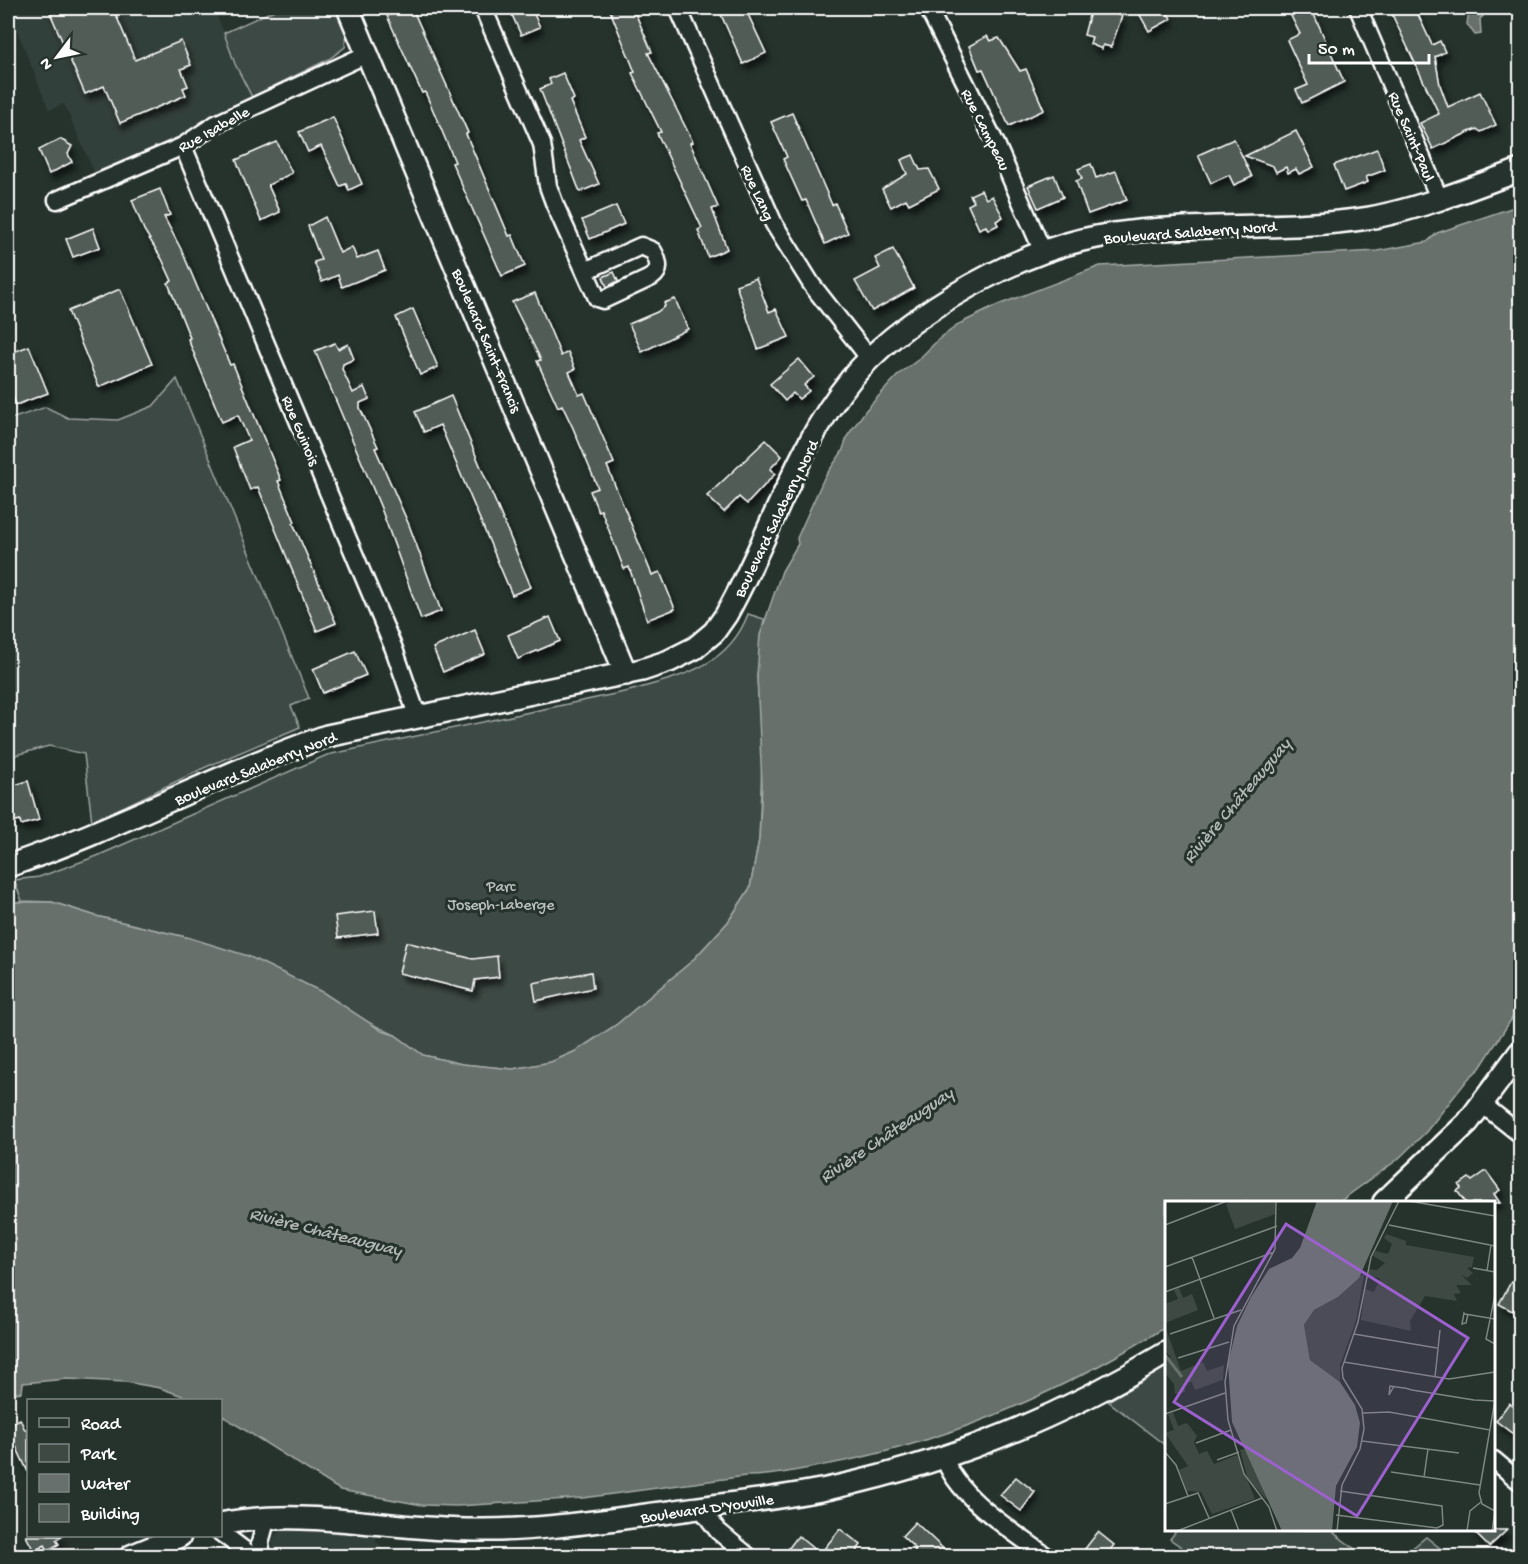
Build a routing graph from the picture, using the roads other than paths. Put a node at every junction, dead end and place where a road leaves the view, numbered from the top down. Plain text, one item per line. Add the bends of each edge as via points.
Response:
1 (348, 8) edge
2 (483, 8) edge
3 (678, 8) edge
4 (928, 8) edge
5 (1358, 8) edge
6 (367, 54) junction
7 (183, 147) junction
8 (1521, 170) edge
9 (1439, 198) junction
10 (57, 200) dead end
11 (1043, 252) junction
12 (585, 271) dead end
13 (870, 359) junction
14 (626, 674) junction
15 (417, 716) junction
16 (8, 866) edge
17 (1521, 1052) edge
18 (1482, 1104) junction
19 (1521, 1134) edge
20 (1385, 1201) edge
21 (1165, 1354) edge
22 (944, 1457) junction
23 (1495, 1462) edge
24 (1521, 1482) edge
25 (701, 1508) junction
26 (267, 1517) junction
27 (222, 1524) edge
28 (222, 1534) edge
29 (178, 1537) edge
30 (131, 1557) edge
31 (252, 1557) edge
32 (262, 1557) edge
33 (748, 1557) edge
34 (1046, 1557) edge

1 - 6 street, Boulevard Saint-Francis
2 - 12 street via 542,144 551,194
3 - 13 street, Rue Lang via 774,224 825,304
4 - 11 street, Rue Campeau via 996,144
5 - 9 street, Rue Saint-Paul
6 - 7 street, Rue Isabelle via 216,124
6 - 14 street, Boulevard Saint-Francis
7 - 10 street, Rue Isabelle
7 - 15 street, Rue Guinois via 394,649
8 - 9 street, Boulevard Salaberry Nord
9 - 11 street, Boulevard Salaberry Nord via 1345,221 1141,232 1081,241
11 - 13 street, Boulevard Salaberry Nord via 998,271 945,301
13 - 14 street, Boulevard Salaberry Nord via 844,388 822,423 721,624 686,653
14 - 15 street, Boulevard Salaberry Nord
15 - 16 street, Boulevard Salaberry Nord via 349,729 309,742 100,832
17 - 18 street
18 - 19 street
18 - 20 street via 1447,1144
21 - 22 street, Boulevard D'Youville via 1063,1410
22 - 25 street, Boulevard D'Youville via 831,1488
22 - 34 street via 947,1468 965,1491
23 - 24 street
25 - 26 street, Boulevard D'Youville via 566,1526 476,1530
25 - 33 street via 718,1531
26 - 27 street, Boulevard D'Youville
26 - 32 street via 260,1544
28 - 31 street
29 - 30 street

